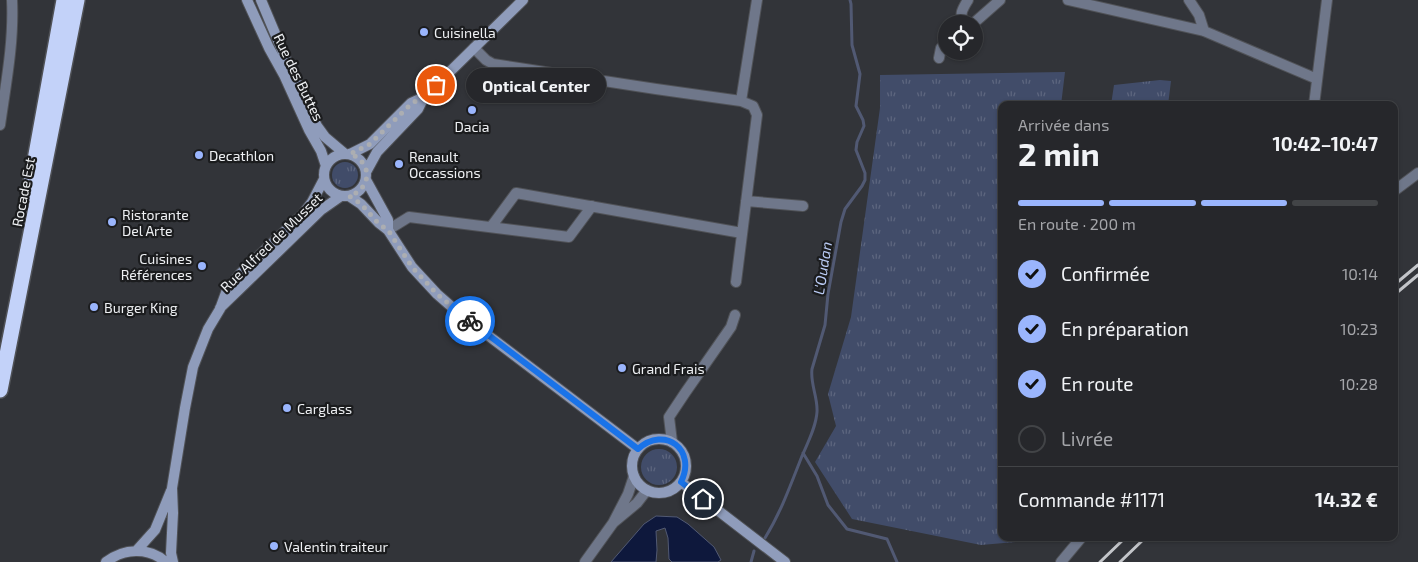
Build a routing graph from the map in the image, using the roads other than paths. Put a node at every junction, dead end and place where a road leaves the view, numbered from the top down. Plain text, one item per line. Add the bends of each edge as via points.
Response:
1 (12, 0) edge
2 (64, 0) edge
3 (77, 0) edge
4 (248, 0) edge
5 (261, 0) edge
6 (522, 0) edge
7 (757, 0) edge
8 (968, 0) edge
9 (1000, 0) edge
10 (1068, 0) edge
11 (1189, 0) edge
12 (1326, 0) edge
13 (961, 15) edge
14 (983, 15) edge
15 (1204, 31) junction
16 (474, 48) junction
17 (1317, 79) junction
18 (424, 97) junction
19 (740, 101) junction
20 (1314, 101) edge
21 (0, 125) edge
22 (347, 154) junction
23 (326, 166) junction
24 (1418, 172) edge
25 (366, 176) junction
26 (324, 179) junction
27 (1398, 189) edge
28 (345, 196) junction
29 (746, 201) junction
30 (592, 206) junction
31 (803, 206) dead end
32 (491, 228) junction
33 (388, 230) junction
34 (742, 234) junction
35 (736, 282) dead end
36 (220, 309) junction
37 (735, 315) dead end
38 (0, 347) edge
39 (0, 390) edge
40 (672, 442) junction
41 (638, 449) junction
42 (634, 476) junction
43 (681, 482) junction
44 (172, 488) junction
45 (647, 490) junction
46 (613, 523) junction
47 (1078, 541) edge
48 (137, 550) junction
49 (106, 562) edge
50 (166, 562) edge
51 (173, 562) edge
52 (585, 562) edge
53 (785, 562) edge
54 (1061, 562) edge

1 - 21 street via 11,46
2 - 38 highway, Rocade Est
3 - 39 highway, Rocade Est
4 - 23 main road, Rue des Buttes
5 - 22 main road, Rue des Buttes via 317,126 325,137
6 - 16 main road
7 - 19 street
8 - 13 street
9 - 14 street
10 - 15 street
11 - 15 street
12 - 17 street
15 - 17 street
16 - 18 main road
16 - 19 street via 494,64
17 - 20 street
18 - 22 main road via 412,103 370,144
18 - 25 main road via 418,108 377,152
19 - 29 street via 753,106 757,115
22 - 23 main road via 336,155
22 - 25 main road via 363,162
23 - 26 main road
24 - 27 street
25 - 28 main road via 360,190
25 - 33 main road via 388,220
26 - 28 main road via 328,188
26 - 36 main road, Rue Alfred de Musset via 303,214 227,290
28 - 33 main road via 361,204
28 - 36 main road, Rue Alfred de Musset via 321,210
29 - 31 street
29 - 34 street
30 - 32 street via 570,237
30 - 32 street via 516,193
30 - 34 street
32 - 33 street via 409,217
33 - 41 main road via 412,267 437,294
34 - 35 street
36 - 44 main road, Rue Alfred de Musset via 208,328 193,367
37 - 40 street via 731,327 669,417
40 - 41 main road via 653,439
40 - 43 main road via 684,455 685,474
41 - 42 main road via 632,462
42 - 45 main road
42 - 46 street
43 - 45 main road via 676,488 662,493
43 - 53 main road
44 - 48 main road, Rue Alfred de Musset via 155,530
44 - 51 main road, Rue Alfred de Musset
45 - 46 street via 637,504
46 - 52 street
47 - 54 street
48 - 49 main road via 122,553
48 - 50 main road via 154,554

